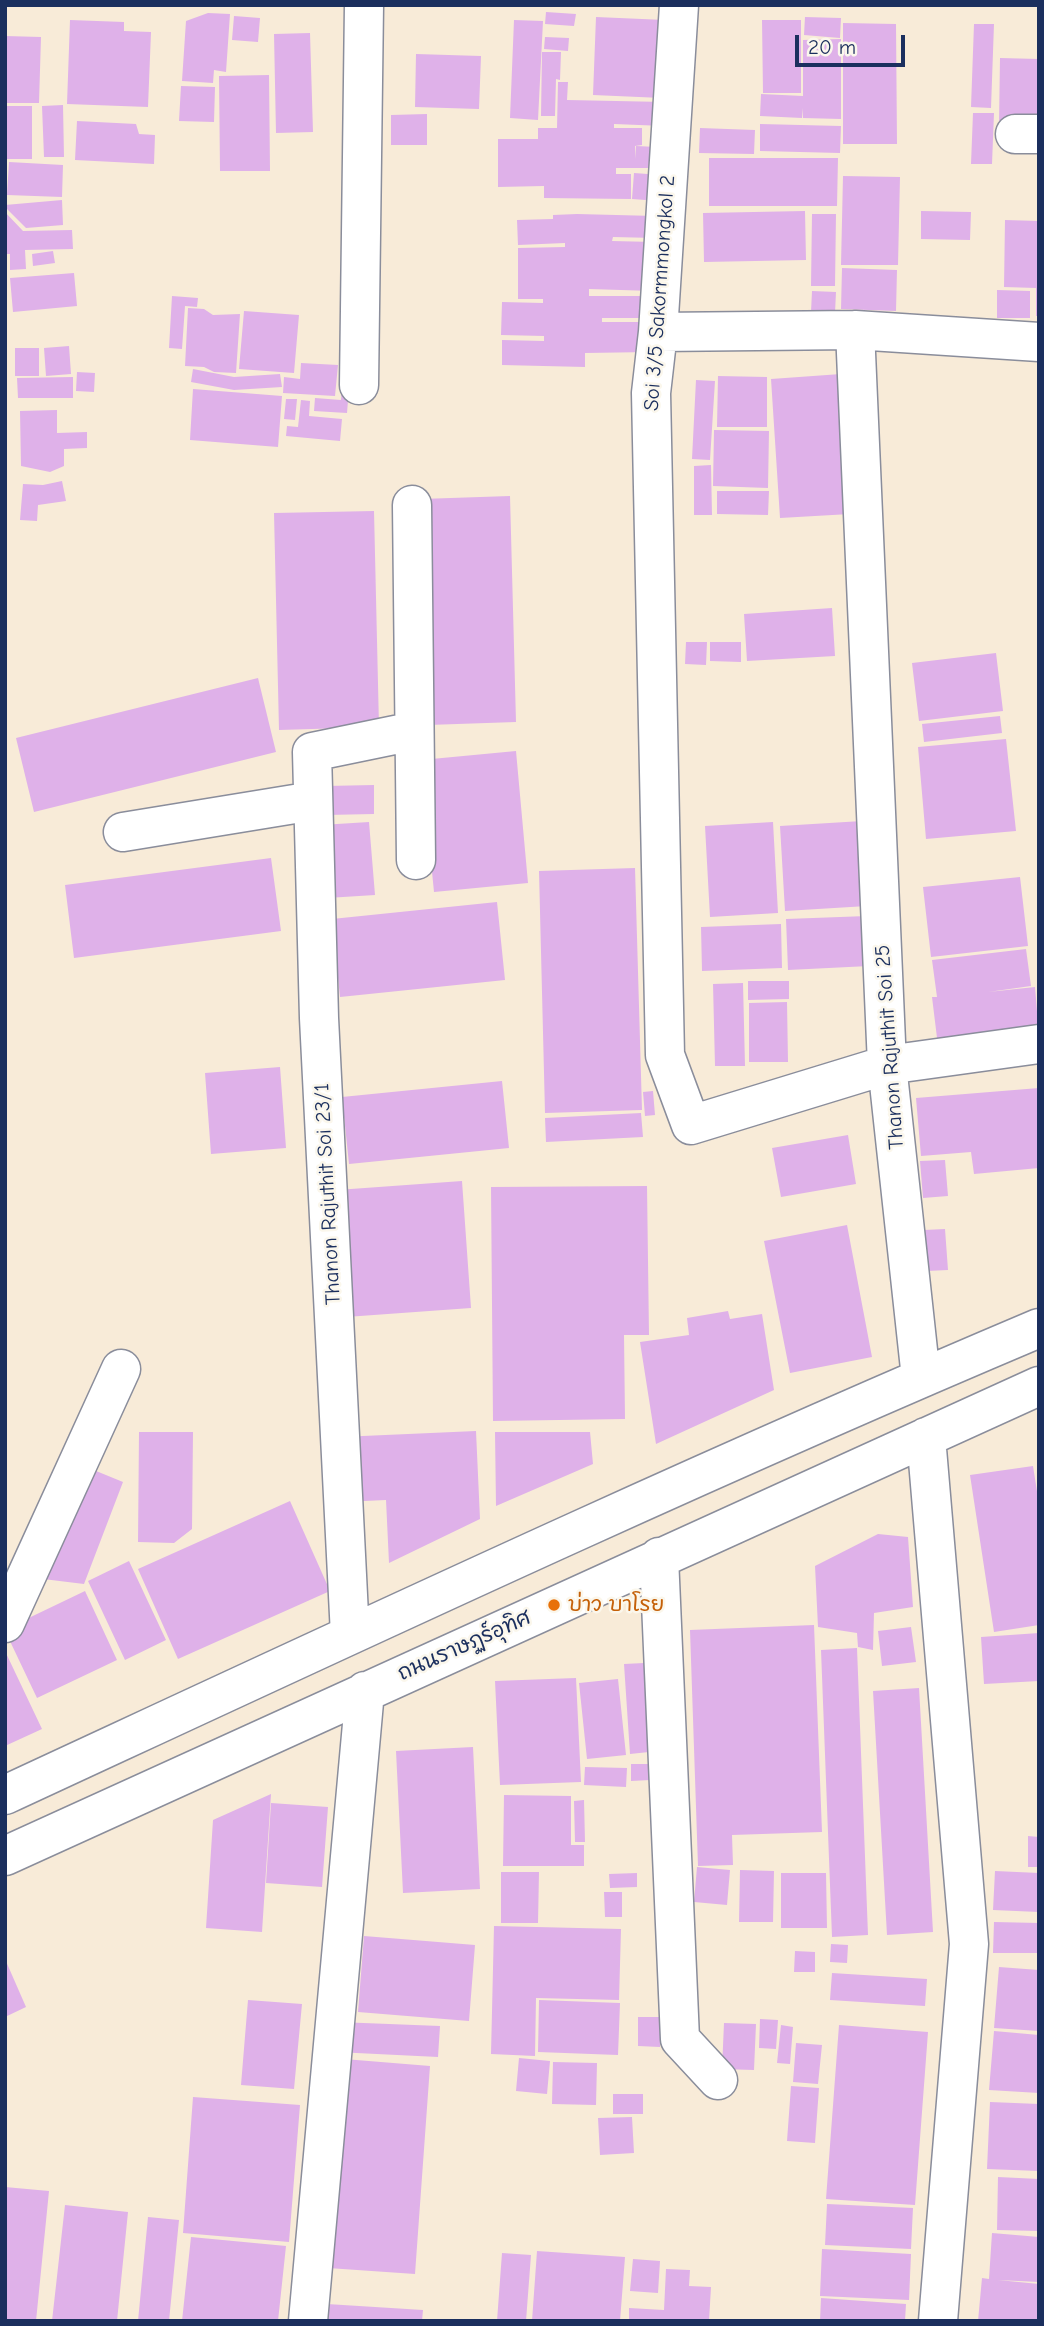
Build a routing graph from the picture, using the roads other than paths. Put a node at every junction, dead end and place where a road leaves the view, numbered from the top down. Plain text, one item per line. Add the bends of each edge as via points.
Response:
1 (364, 5) edge
2 (679, 5) edge
3 (855, 330) junction
4 (659, 332) junction
5 (1039, 342) edge
6 (359, 385) dead end
7 (412, 505) dead end
8 (415, 731) junction
9 (313, 801) junction
10 (123, 832) dead end
11 (416, 860) dead end
12 (1039, 1044) edge
13 (887, 1065) junction
14 (1039, 1328) edge
15 (121, 1369) dead end
16 (921, 1378) junction
17 (1039, 1386) edge
18 (926, 1437) junction
19 (659, 1558) junction
20 (5, 1623) edge
21 (350, 1635) junction
22 (365, 1691) junction
23 (5, 1795) edge
24 (5, 1856) edge
25 (718, 2080) dead end
26 (308, 2321) edge
27 (938, 2321) edge

1 - 6 street
2 - 4 street, Soi 3/5 Sakormmongkol 2
3 - 4 street
3 - 5 street
3 - 13 street, Thanon Rajuthit Soi 25
4 - 13 street, Soi 3/5 Sakormmongkol 2 via 651,393 664,1055 691,1125
7 - 8 street
8 - 9 street, Thanon Rajuthit Soi 23/1 via 312,752
8 - 11 street
9 - 10 street
9 - 21 street, Thanon Rajuthit Soi 23/1 via 319,1018
12 - 13 street
13 - 16 street, Thanon Rajuthit Soi 25
14 - 16 street
15 - 20 street
16 - 21 street
17 - 18 street, ถนนราษฏร์อุทิศ
18 - 19 street, ถนนราษฏร์อุทิศ
18 - 27 street via 969,1944
19 - 22 street, ถนนราษฏร์อุทิศ
19 - 25 street via 680,2039
21 - 23 street
22 - 24 street, ถนนราษฏร์อุทิศ
22 - 26 street

